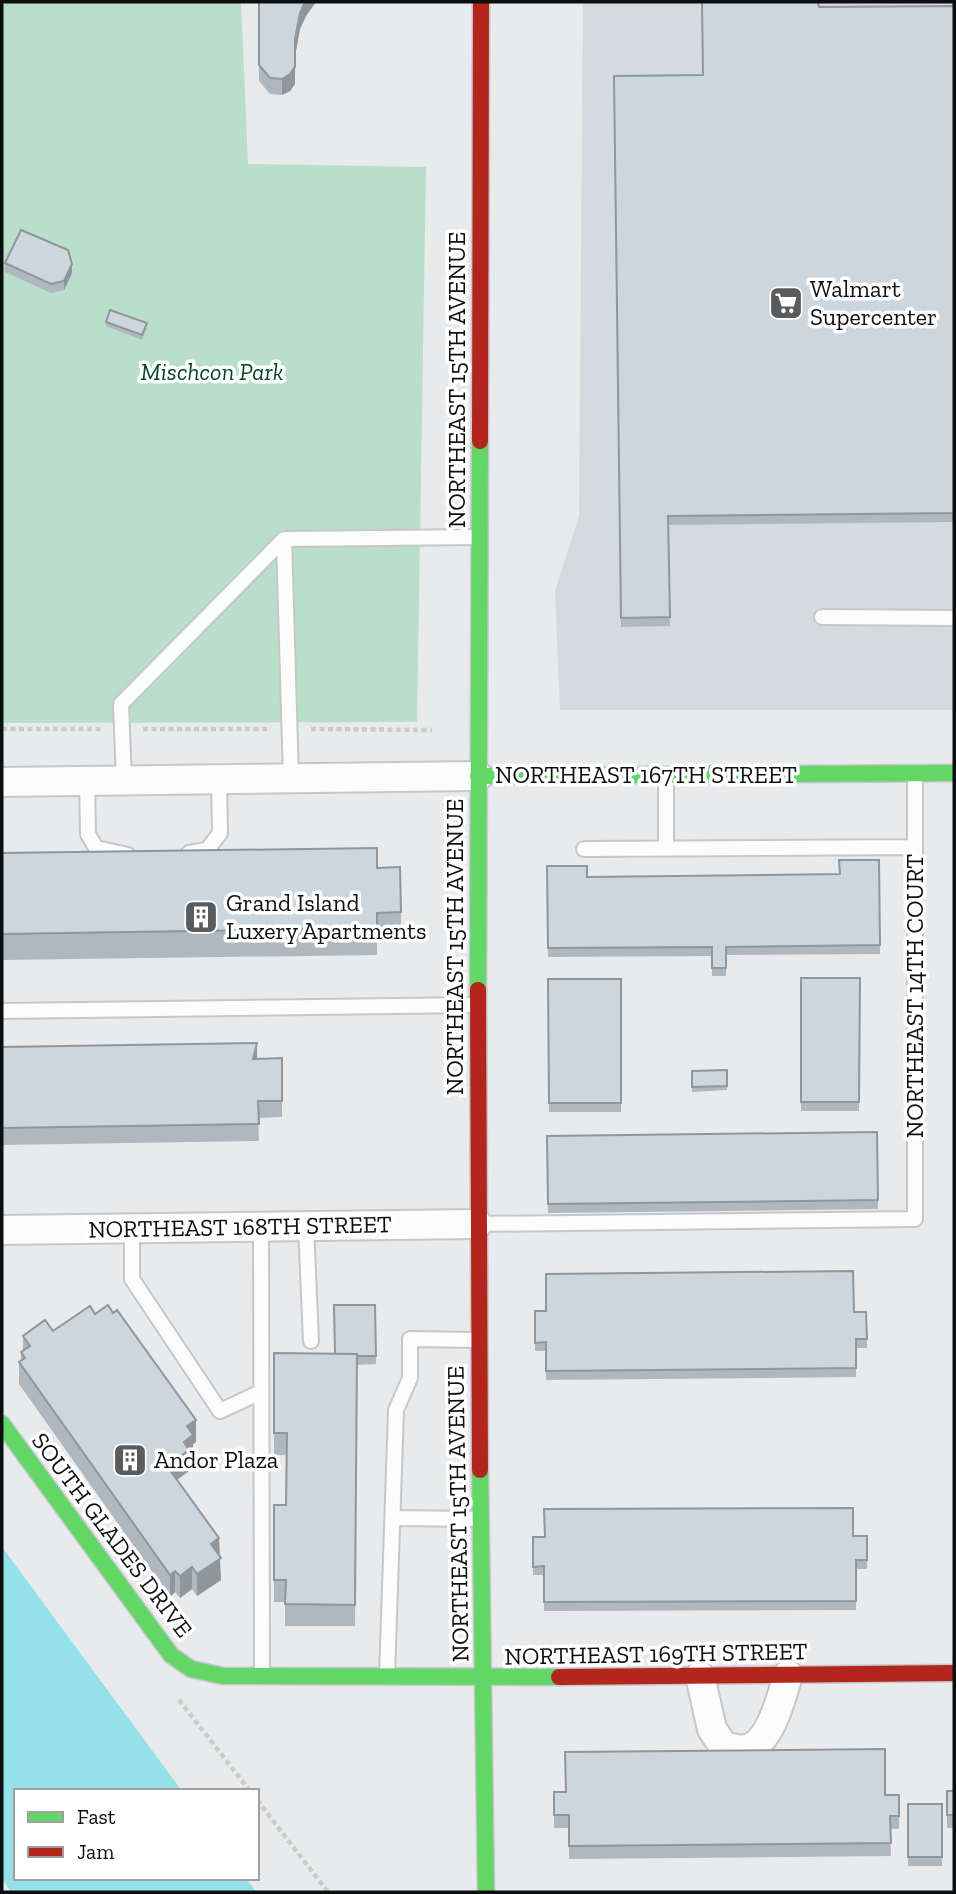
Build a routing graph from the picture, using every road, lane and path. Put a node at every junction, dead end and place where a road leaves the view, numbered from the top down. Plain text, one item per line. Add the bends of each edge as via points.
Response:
1 (481, 2) edge
2 (479, 537) junction
3 (284, 539) junction
4 (822, 617) dead end
5 (954, 618) edge
6 (2, 729) edge
7 (121, 729) junction
8 (290, 729) junction
9 (432, 730) dead end
10 (954, 773) edge
11 (915, 774) junction
12 (666, 775) junction
13 (478, 776) junction
14 (291, 779) junction
15 (219, 780) junction
16 (87, 781) junction
17 (124, 781) junction
18 (2, 782) edge
19 (915, 847) junction
20 (584, 849) dead end
21 (666, 849) junction
22 (176, 856) edge
23 (139, 858) edge
24 (477, 1005) junction
25 (2, 1011) edge
26 (477, 1224) junction
27 (306, 1226) junction
28 (261, 1227) junction
29 (132, 1229) junction
30 (2, 1230) edge
31 (479, 1340) junction
32 (311, 1341) dead end
33 (261, 1392) junction
34 (2, 1424) edge
35 (393, 1518) junction
36 (481, 1519) junction
37 (191, 1669) joint
38 (954, 1673) edge
39 (789, 1675) junction
40 (262, 1676) junction
41 (700, 1676) junction
42 (387, 1678) junction
43 (483, 1678) junction
44 (259, 1803) edge
45 (328, 1892) edge
46 (486, 1892) edge

1 - 2 street, NORTHEAST 15TH AVENUE
2 - 3 lane
2 - 13 street, NORTHEAST 15TH AVENUE
3 - 7 lane via 121,704
3 - 8 lane
4 - 5 lane
6 - 7 path
7 - 8 path
7 - 17 lane
8 - 9 path
8 - 14 lane
10 - 11 street, NORTHEAST 167TH STREET
11 - 12 street, NORTHEAST 167TH STREET
11 - 19 lane, NORTHEAST 14TH COURT
12 - 13 street, NORTHEAST 167TH STREET
12 - 21 lane
13 - 14 street, NORTHEAST 167TH STREET
13 - 24 street, NORTHEAST 15TH AVENUE
14 - 15 street, NORTHEAST 167TH STREET
15 - 17 street, NORTHEAST 167TH STREET
15 - 22 lane via 220,833 207,850
16 - 17 street, NORTHEAST 167TH STREET
16 - 18 street, NORTHEAST 167TH STREET
16 - 23 lane via 88,834 96,848
19 - 21 lane
19 - 26 lane, NORTHEAST 14TH COURT via 915,1219
20 - 21 lane
24 - 25 lane
24 - 26 street, NORTHEAST 15TH AVENUE
26 - 27 street, NORTHEAST 168TH STREET
26 - 31 street, NORTHEAST 15TH AVENUE
27 - 28 street, NORTHEAST 168TH STREET
27 - 32 lane
28 - 29 street, NORTHEAST 168TH STREET
28 - 33 lane
29 - 30 street, NORTHEAST 168TH STREET
29 - 33 lane via 132,1279 220,1411
31 - 35 lane via 410,1339 410,1378 396,1410
31 - 36 street, NORTHEAST 15TH AVENUE
33 - 40 lane
34 - 37 street, SOUTH GLADES DRIVE via 171,1655
35 - 36 lane
35 - 42 lane
36 - 43 street, NORTHEAST 15TH AVENUE
37 - 40 street, NORTHEAST 169TH STREET via 223,1676
38 - 39 street, NORTHEAST 169TH STREET
39 - 41 street, NORTHEAST 169TH STREET
39 - 41 street via 766,1732 746,1750 724,1746 712,1729
40 - 42 street, NORTHEAST 169TH STREET
41 - 43 street, NORTHEAST 169TH STREET
42 - 43 street, NORTHEAST 169TH STREET
43 - 46 street, NORTHEAST 15TH AVENUE
44 - 45 path

